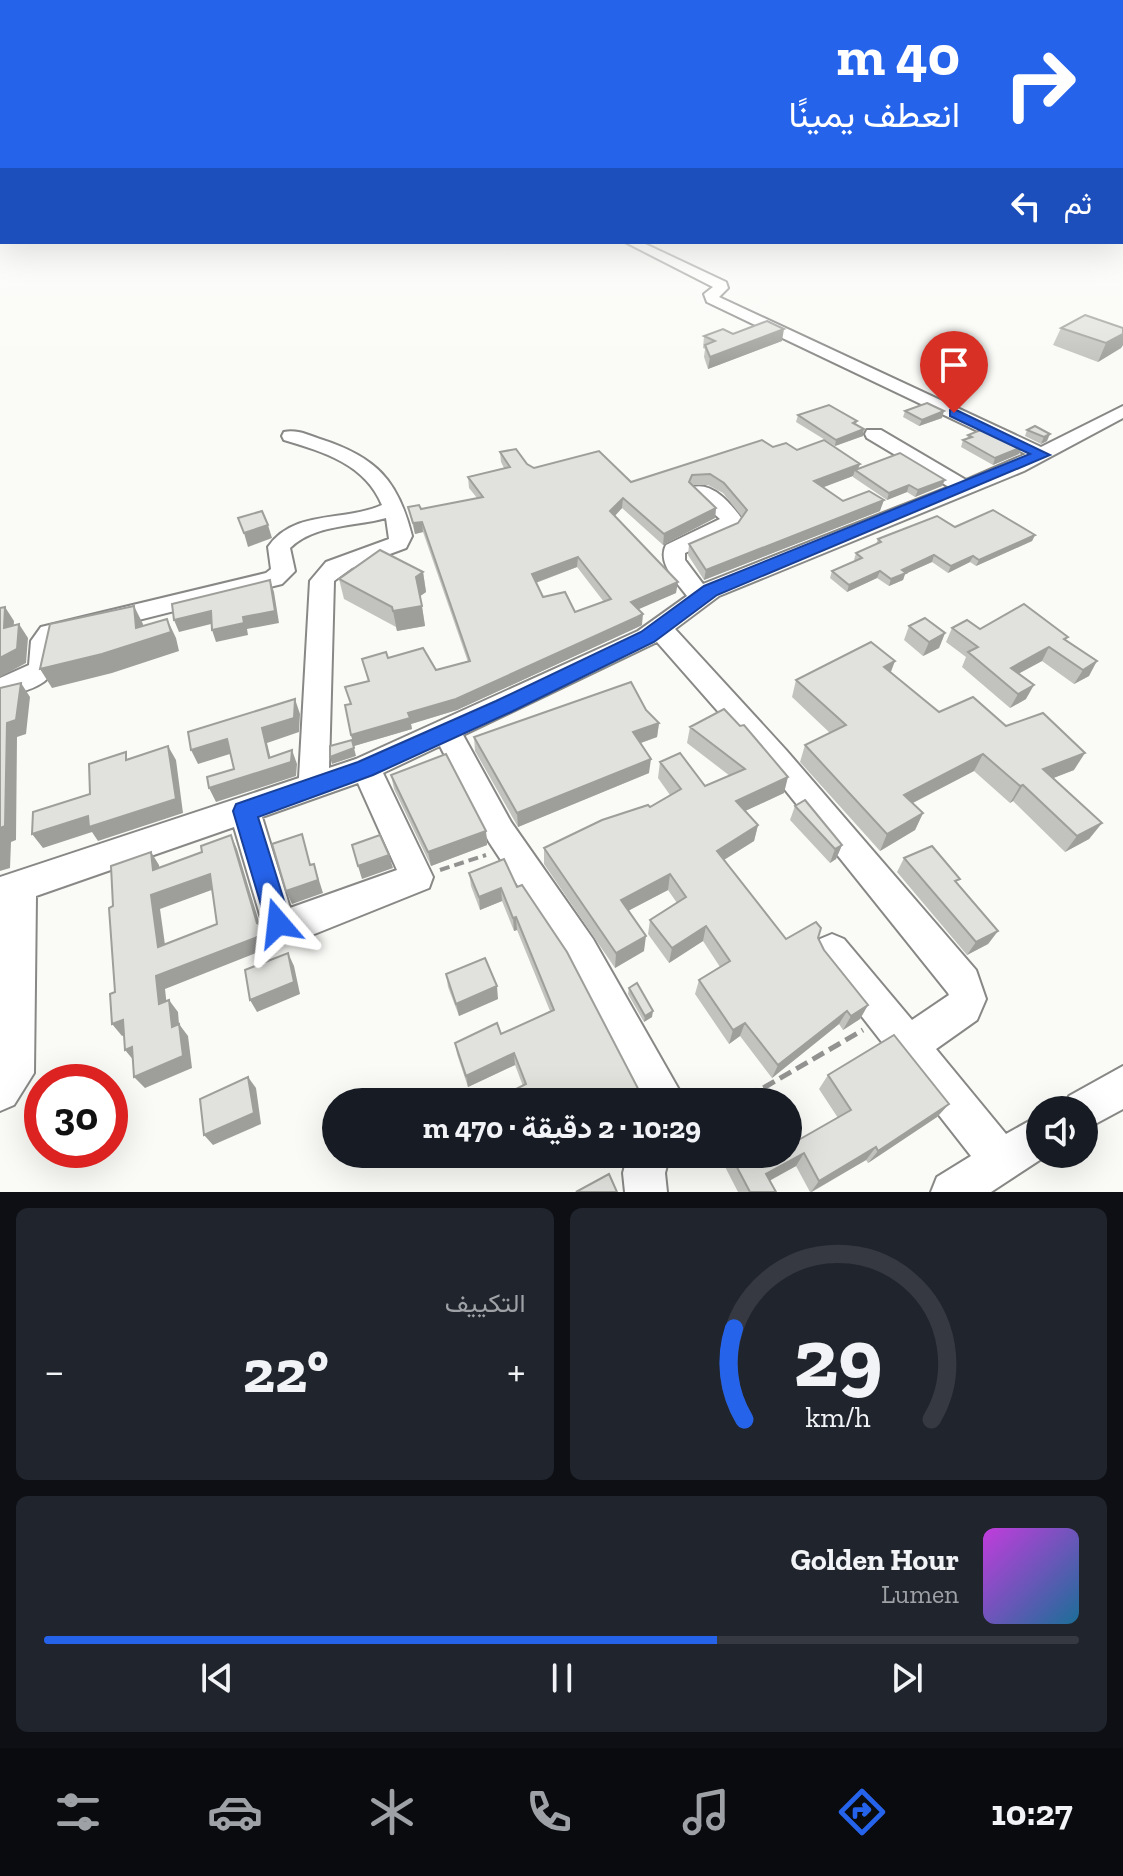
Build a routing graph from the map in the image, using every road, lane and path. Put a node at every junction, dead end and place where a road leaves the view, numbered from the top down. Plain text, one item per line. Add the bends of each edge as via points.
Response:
1 (660, 256) edge
2 (1123, 411) edge
3 (874, 434) dead end
4 (291, 436) dead end
5 (1043, 455) junction
6 (965, 488) junction
7 (700, 491) edge
8 (394, 507) junction
9 (700, 597) junction
10 (659, 628) junction
11 (0, 688) edge
12 (447, 733) junction
13 (366, 768) junction
14 (313, 788) junction
15 (245, 811) junction
16 (510, 847) junction
17 (417, 877) junction
18 (10, 890) edge
19 (832, 951) dead end
20 (895, 1032) junction
21 (1123, 1086) edge
22 (658, 1088) edge
23 (763, 1088) edge
24 (0, 1091) edge
25 (1098, 1101) edge
26 (1026, 1145) edge
27 (1001, 1160) junction
28 (645, 1168) edge
29 (646, 1192) edge
30 (952, 1192) edge

1 - 5 street via 721,285 712,299
2 - 5 street
3 - 6 street
4 - 8 street via 362,464 383,484
5 - 6 street
6 - 9 street
7 - 9 street via 731,519 727,526 674,550 674,561
8 - 11 street via 290,537 279,547 283,571 274,579 50,633 39,674
8 - 14 street via 398,543 338,565 322,581
9 - 10 street
10 - 12 street
10 - 20 street via 786,769 963,983 968,999 964,1007
12 - 13 street
12 - 16 street
13 - 14 street
13 - 17 street
14 - 15 street
15 - 17 street via 281,926
15 - 18 street
16 - 17 path
16 - 22 street via 581,951
18 - 24 street via 14,1073
19 - 20 street
20 - 23 path
20 - 27 street
21 - 25 street
26 - 27 street
27 - 30 street
28 - 29 street

